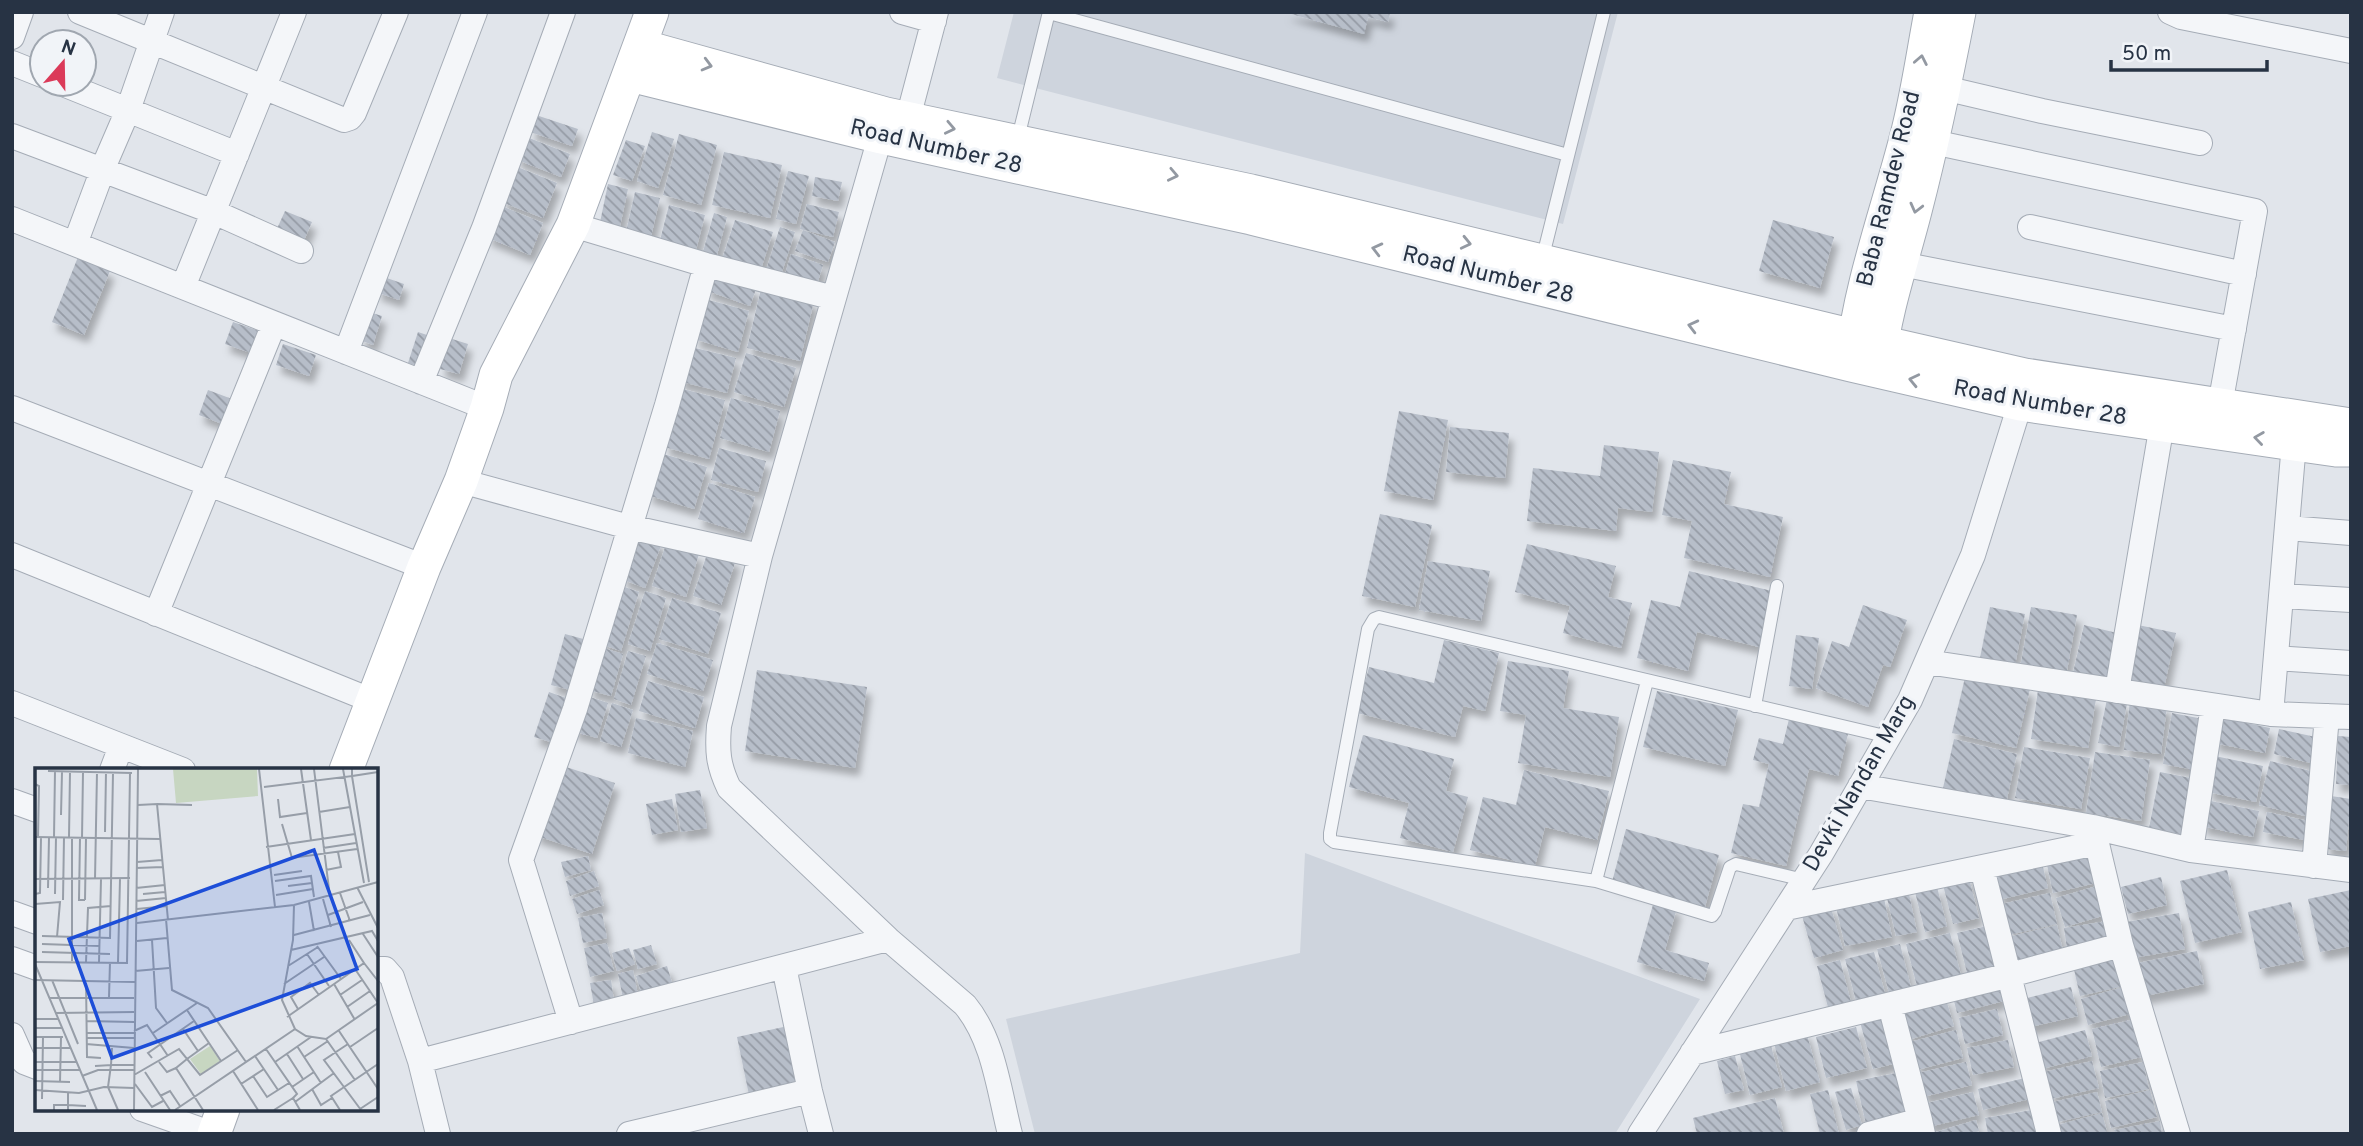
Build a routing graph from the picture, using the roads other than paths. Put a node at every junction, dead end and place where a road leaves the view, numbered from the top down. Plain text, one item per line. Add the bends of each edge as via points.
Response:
1 (21, 12) edge
2 (80, 12) edge
3 (162, 12) edge
4 (294, 12) edge
5 (396, 12) edge
6 (475, 12) edge
7 (563, 12) edge
8 (652, 12) edge
9 (902, 12) edge
10 (1604, 12) edge
11 (1931, 12) edge
12 (1959, 12) edge
13 (2170, 12) edge
14 (1049, 13) edge
15 (935, 17) edge
16 (2248, 21) edge
17 (12, 37) edge
18 (151, 40) junction
19 (2351, 51) edge
20 (636, 60) junction
21 (265, 87) junction
22 (1944, 88) junction
23 (98, 98) edge
24 (128, 110) junction
25 (894, 128) junction
26 (12, 136) edge
27 (1933, 142) junction
28 (2200, 144) dead end
29 (1014, 153) junction
30 (237, 154) junction
31 (1568, 155) junction
32 (102, 170) junction
33 (214, 212) junction
34 (12, 219) edge
35 (573, 225) junction
36 (2030, 227) dead end
37 (75, 244) junction
38 (301, 251) dead end
39 (1541, 260) junction
40 (1901, 264) junction
41 (706, 265) junction
42 (2244, 274) junction
43 (183, 287) junction
44 (834, 298) junction
45 (274, 324) junction
46 (2234, 329) junction
47 (346, 352) junction
48 (1866, 354) junction
49 (421, 382) junction
50 (2020, 404) junction
51 (2220, 405) junction
52 (487, 408) junction
53 (13, 411) edge
54 (2162, 424) junction
55 (2351, 425) edge
56 (2294, 443) junction
57 (2351, 450) edge
58 (461, 481) junction
59 (209, 484) junction
60 (629, 527) junction
61 (2287, 528) junction
62 (2351, 533) edge
63 (12, 555) edge
64 (760, 556) junction
65 (424, 567) junction
66 (1777, 586) dead end
67 (2281, 596) junction
68 (2351, 600) edge
69 (156, 614) junction
70 (2276, 658) junction
71 (1927, 662) junction
72 (2351, 663) edge
73 (1647, 681) junction
74 (2117, 691) junction
75 (373, 701) junction
76 (12, 703) edge
77 (1755, 706) junction
78 (2213, 706) junction
79 (2271, 714) junction
80 (2339, 716) edge
81 (1889, 737) junction
82 (121, 746) junction
83 (113, 768) edge
84 (178, 768) edge
85 (347, 768) edge
86 (1860, 786) junction
87 (12, 801) edge
88 (35, 809) edge
89 (2095, 835) junction
90 (2191, 850) junction
91 (2314, 866) junction
92 (1982, 868) junction
93 (2351, 870) edge
94 (1804, 880) junction
95 (1595, 881) junction
96 (1786, 908) junction
97 (12, 913) edge
98 (35, 921) edge
99 (888, 939) junction
100 (2121, 945) junction
101 (12, 959) edge
102 (35, 967) edge
103 (784, 967) junction
104 (378, 969) edge
105 (2010, 975) junction
106 (1890, 1005) junction
107 (571, 1022) junction
108 (12, 1035) edge
109 (1692, 1053) junction
110 (420, 1061) junction
111 (24, 1067) edge
112 (810, 1091) junction
113 (148, 1111) edge
114 (222, 1111) edge
115 (692, 1127) edge
116 (1922, 1127) edge
117 (1647, 1133) edge
118 (213, 1134) edge
119 (438, 1134) edge
120 (629, 1134) edge
121 (821, 1134) edge
122 (1010, 1134) edge
123 (1869, 1134) edge
124 (2049, 1134) edge
125 (2178, 1134) edge

1 - 17 street
2 - 18 street
3 - 18 street
4 - 21 street
5 - 21 street via 350,118 344,120
6 - 47 street
7 - 49 street via 484,228
8 - 20 street
9 - 15 street
10 - 31 lane
48 -> 11 street, Baba Ramdev Road
12 - 22 street
13 - 16 street via 2181,17
14 - 29 lane
14 - 31 lane
15 - 25 street
16 - 19 street
18 - 21 street
18 - 24 street
20 - 25 street, Road Number 28
20 - 35 street
21 - 30 street
22 - 27 street
22 - 28 street
23 - 24 street
24 - 30 street
24 - 32 street
25 - 29 street, Road Number 28
25 - 44 street
26 - 32 street
27 -> 40 street
27 - 42 street via 2255,211
29 -> 39 street, Road Number 28 via 1251,191
48 -> 29 street, Road Number 28 via 1251,218
30 - 33 street
31 - 39 lane
32 - 33 street
32 - 37 street
33 - 38 street
33 - 43 street
34 - 37 street
35 - 41 street
35 - 52 street via 496,375
36 - 42 street
37 - 43 street
39 - 48 street, Road Number 28
40 - 46 street
40 - 48 street
41 - 44 street
41 - 60 street
42 - 46 street
43 - 45 street
44 - 64 street
45 - 47 street
45 - 59 street
46 - 51 street
47 - 49 street
50 -> 48 street, Road Number 28
48 - 51 street, Road Number 28
49 - 52 street
50 - 54 street, Road Number 28
50 - 71 street, Devki Nandan Marg via 1973,555
51 - 55 street, Road Number 28
52 - 58 street
53 - 59 street
56 -> 54 street, Road Number 28
54 - 74 street
56 - 57 street, Road Number 28
56 - 61 street
58 - 60 street
58 - 65 street
59 - 65 street
59 - 69 street
60 - 64 street
60 - 107 street via 575,709 521,860
61 - 62 street
61 - 67 street
63 - 69 street
64 - 99 street via 719,726 721,772 729,788
65 - 75 street
66 - 77 lane
67 - 68 street
67 - 70 street
69 - 75 street
70 - 72 street
70 - 79 street
71 - 74 street
71 - 81 street, Devki Nandan Marg
73 - 77 lane
73 - 95 lane
73 - 95 lane via 1380,617 1368,629 1330,839
74 - 78 street
75 - 85 street
76 - 82 street
77 - 81 lane
78 - 79 street
78 - 90 street
79 - 80 street
80 - 91 street
81 - 86 street, Devki Nandan Marg
82 - 83 street
82 - 84 street
86 - 89 street
86 - 94 street, Devki Nandan Marg
87 - 88 street
89 - 90 street
89 - 92 street
89 - 100 street
90 - 91 street
91 - 93 street
92 - 96 street
92 - 105 street
94 - 95 lane via 1736,864 1730,867 1712,916
94 - 96 street, Devki Nandan Marg
96 - 109 street, Devki Nandan Marg
97 - 98 street
99 - 103 street
99 - 122 street via 975,1017
100 - 105 street
100 - 125 street
101 - 102 street
103 - 107 street
103 - 112 street
104 - 110 street via 392,977
105 - 106 street
105 - 124 street
106 - 109 street
106 - 116 street
107 - 110 street
108 - 111 street
109 - 117 street, Devki Nandan Marg
110 - 119 street
112 - 115 street
112 - 121 street
113 - 118 street
114 - 118 street
115 - 120 street
116 - 123 street

